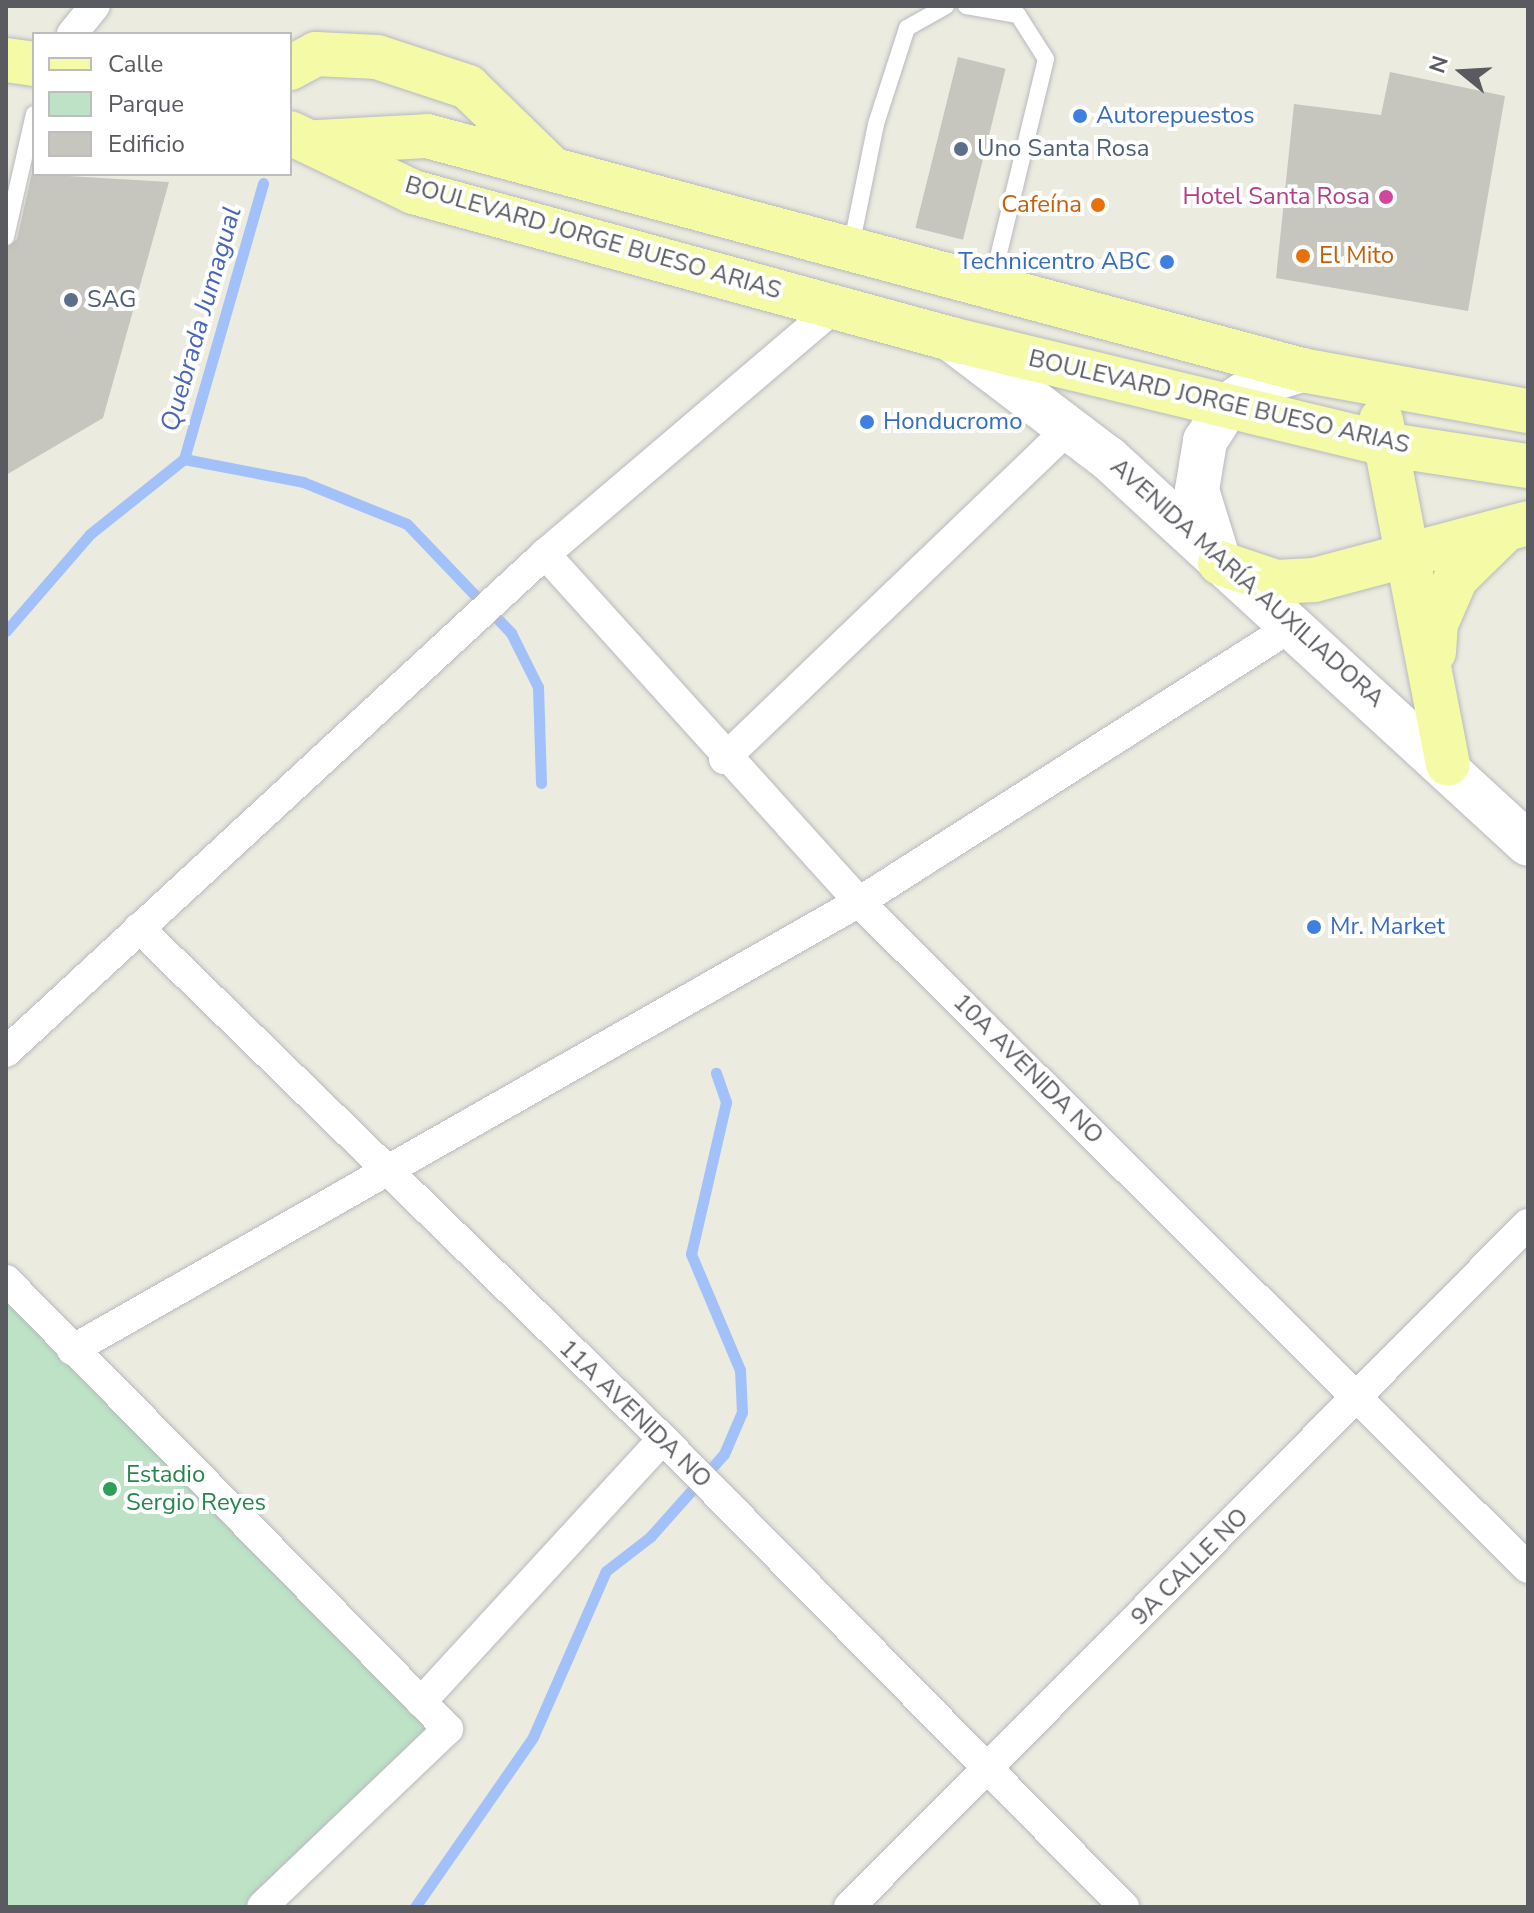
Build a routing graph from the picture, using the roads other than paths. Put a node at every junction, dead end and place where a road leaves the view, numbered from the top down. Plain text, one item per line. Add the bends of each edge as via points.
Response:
1 (95, 6) edge
2 (946, 6) edge
3 (966, 6) edge
4 (74, 32) edge
5 (6, 60) edge
6 (32, 64) edge
7 (292, 67) edge
8 (32, 123) edge
9 (303, 137) edge
10 (554, 171) junction
11 (6, 237) edge
12 (850, 253) junction
13 (990, 290) junction
14 (835, 307) junction
15 (951, 339) junction
16 (1302, 370) junction
17 (1369, 383) junction
18 (1228, 405) junction
19 (1528, 411) edge
20 (1069, 428) junction
21 (1390, 445) junction
22 (1528, 466) edge
23 (1518, 525) edge
24 (1410, 552) junction
25 (545, 554) junction
26 (1220, 563) junction
27 (1294, 625) junction
28 (1432, 675) junction
29 (724, 759) junction
30 (1448, 764) junction
31 (1528, 844) edge
32 (859, 902) junction
33 (139, 928) junction
34 (6, 1052) edge
35 (380, 1171) junction
36 (1528, 1224) edge
37 (6, 1280) edge
38 (72, 1350) junction
39 (1359, 1399) junction
40 (663, 1439) junction
41 (1528, 1568) edge
42 (421, 1702) junction
43 (988, 1769) junction
44 (262, 1907) edge
45 (849, 1907) edge
46 (1124, 1907) edge

1 - 4 street
2 - 12 lane via 907,28 876,124
3 - 13 lane via 1018,15 1046,59
5 - 6 main road
7 - 10 main road via 316,54 377,57 468,87
8 - 11 lane
9 - 10 main road, BOULEVARD JORGE BUESO ARIAS via 427,136
9 - 14 main road, BOULEVARD JORGE BUESO ARIAS via 413,192
10 - 12 main road, BOULEVARD JORGE BUESO ARIAS
12 - 13 main road, BOULEVARD JORGE BUESO ARIAS
13 - 16 main road, BOULEVARD JORGE BUESO ARIAS
14 - 15 main road, BOULEVARD JORGE BUESO ARIAS
14 - 25 street
15 - 18 main road, BOULEVARD JORGE BUESO ARIAS
15 - 20 street, AVENIDA MARÍA AUXILIADORA
16 - 17 main road, BOULEVARD JORGE BUESO ARIAS
16 - 18 street via 1262,382
17 - 19 main road, BOULEVARD JORGE BUESO ARIAS
17 - 21 main road
18 - 21 main road, BOULEVARD JORGE BUESO ARIAS
18 - 26 street via 1205,441 1197,490
20 - 26 street, AVENIDA MARÍA AUXILIADORA
20 - 29 street
21 - 22 main road, BOULEVARD JORGE BUESO ARIAS
21 - 24 main road
23 - 24 main road
23 - 28 main road via 1456,578 1436,624
24 - 26 main road via 1314,580 1276,582
24 - 28 main road
25 - 29 street, 10A AVENIDA NO
25 - 33 street
26 - 27 street, AVENIDA MARÍA AUXILIADORA
27 - 30 street, AVENIDA MARÍA AUXILIADORA
27 - 32 street
28 - 30 main road
29 - 32 street, 10A AVENIDA NO
30 - 31 street, AVENIDA MARÍA AUXILIADORA
32 - 35 street
32 - 39 street, 10A AVENIDA NO
33 - 34 street
33 - 35 street, 11A AVENIDA NO
35 - 38 street
35 - 40 street, 11A AVENIDA NO
36 - 39 street, 9A CALLE NO
37 - 38 street
38 - 42 street
39 - 41 street, 10A AVENIDA NO
39 - 43 street, 9A CALLE NO
40 - 42 street
40 - 43 street, 11A AVENIDA NO
42 - 44 street via 448,1729
43 - 45 street, 9A CALLE NO
43 - 46 street, 11A AVENIDA NO

